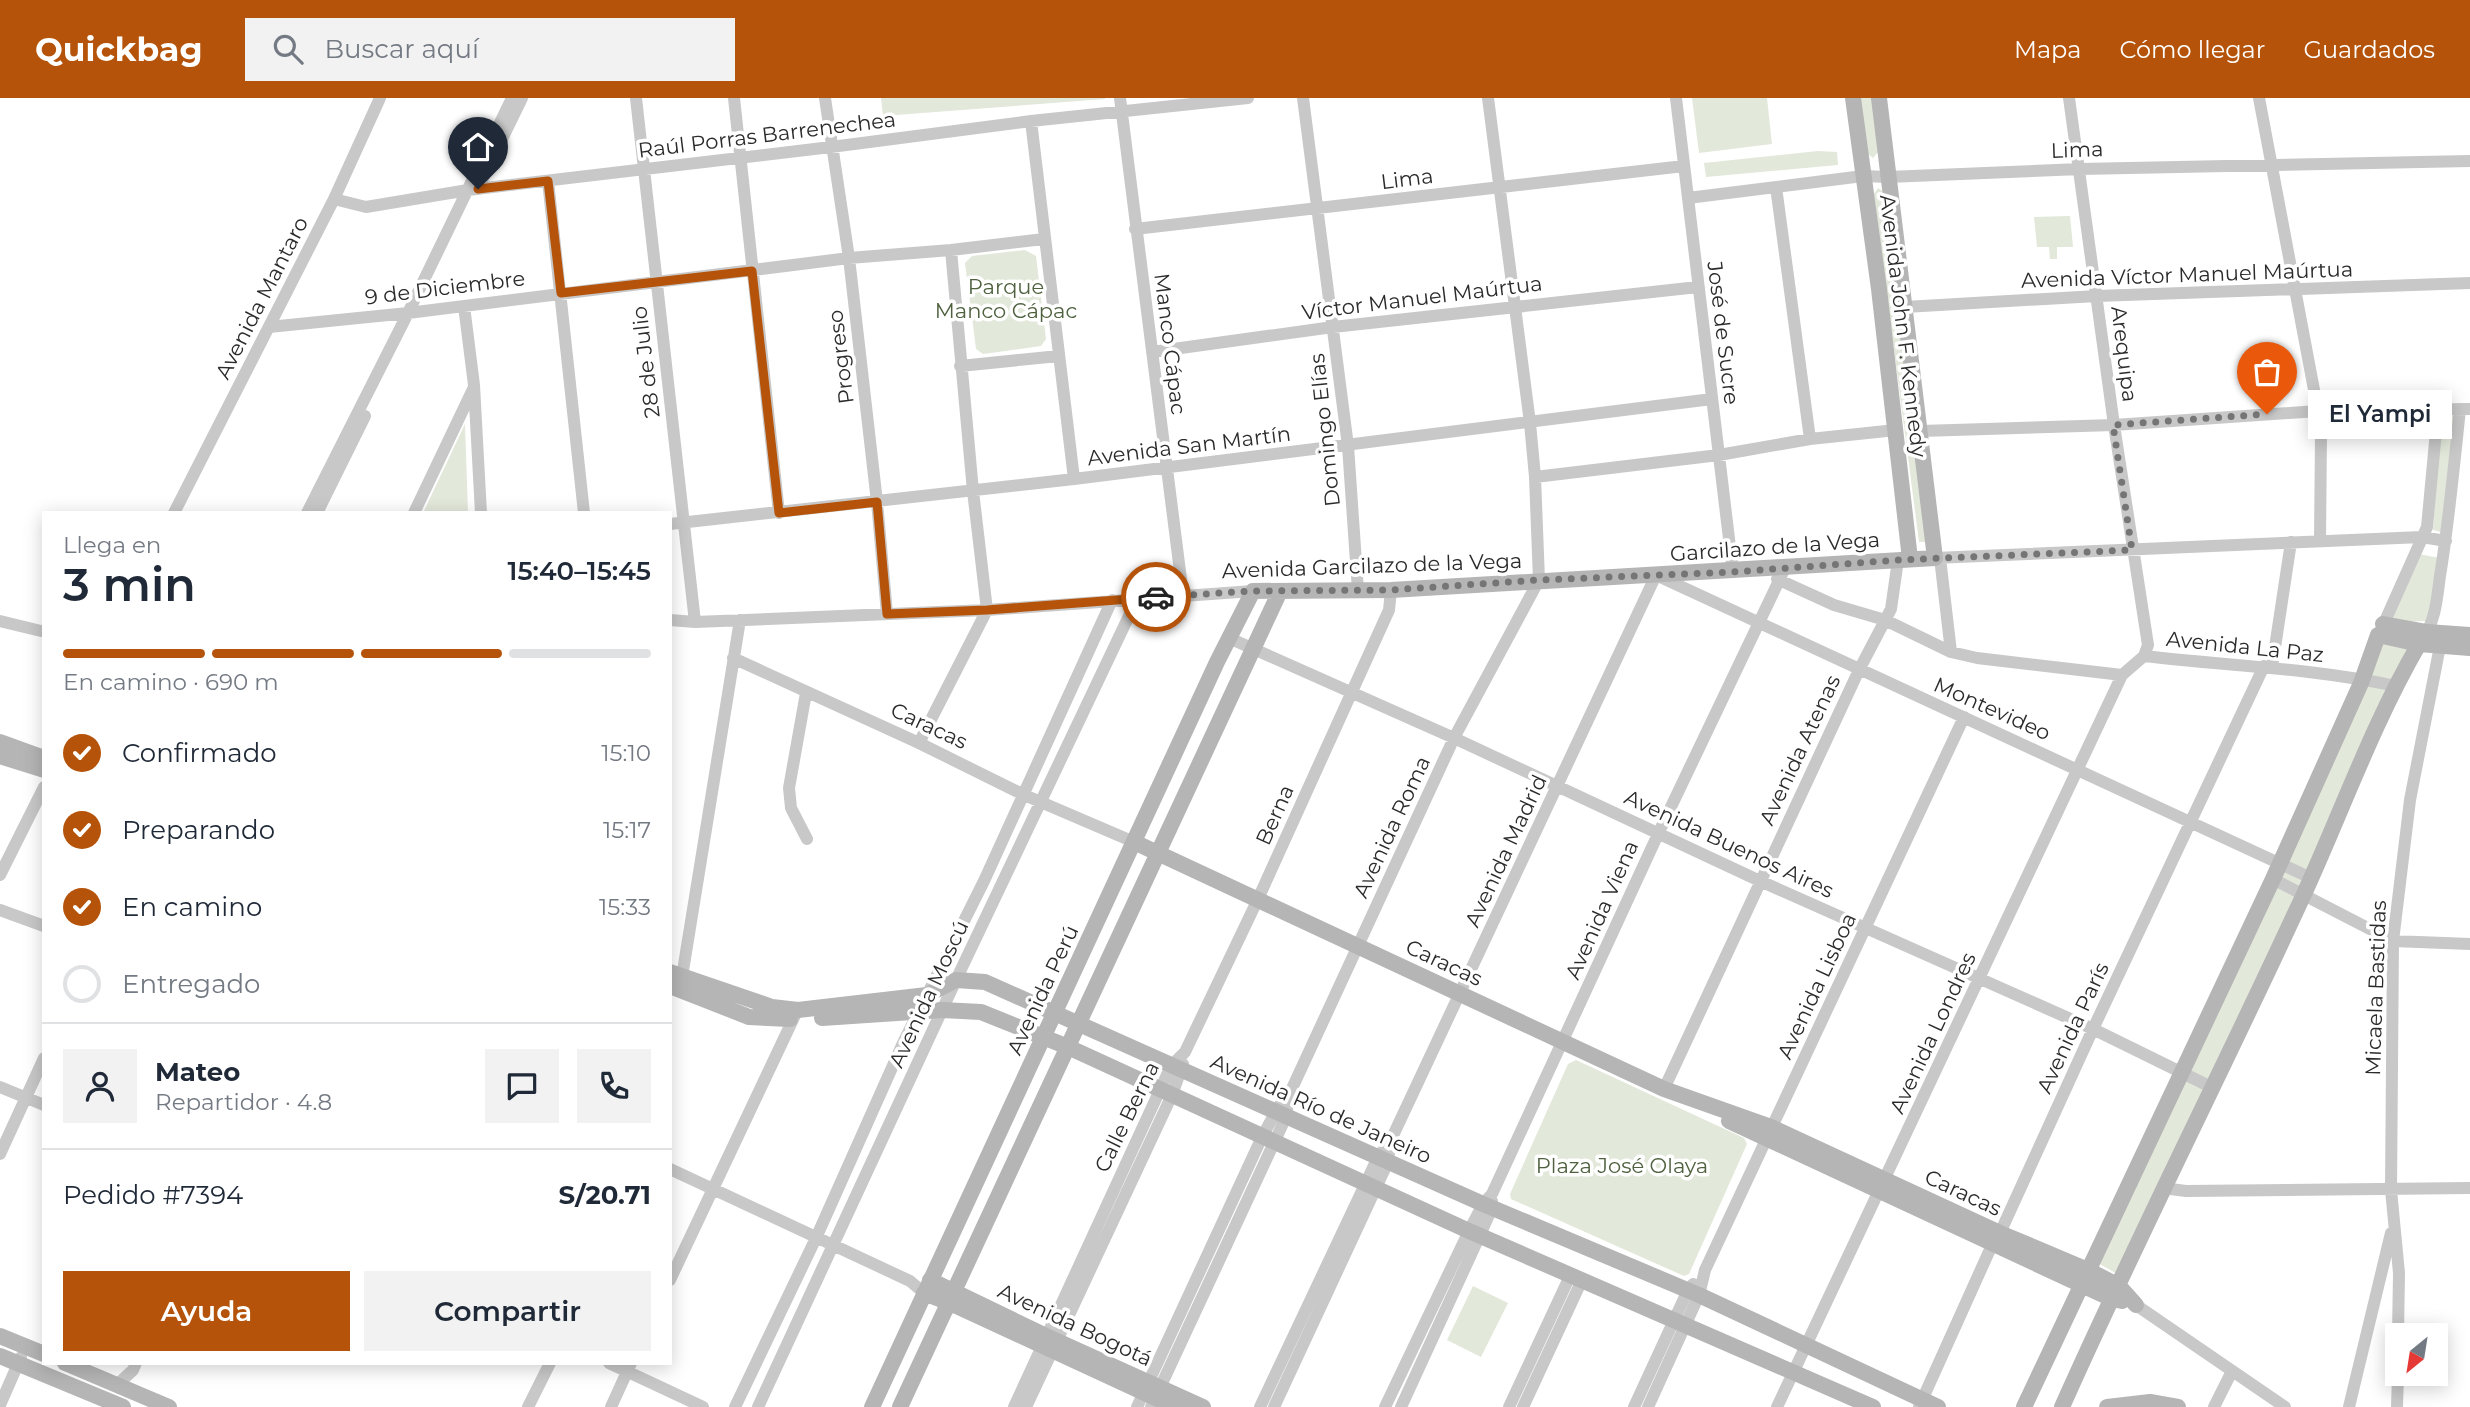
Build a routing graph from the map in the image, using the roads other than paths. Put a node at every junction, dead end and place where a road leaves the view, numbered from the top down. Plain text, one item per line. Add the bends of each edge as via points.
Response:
1 (380, 98) edge
2 (512, 98) edge
3 (522, 98) edge
4 (636, 98) edge
5 (734, 98) edge
6 (825, 98) edge
7 (1120, 98) edge
8 (1248, 98) edge
9 (1303, 98) edge
10 (1488, 98) edge
11 (1676, 98) edge
12 (1853, 98) edge
13 (1879, 98) edge
14 (2070, 98) edge
15 (2259, 98) edge
16 (1121, 112) junction
17 (1031, 121) junction
18 (831, 148) junction
19 (740, 158) junction
20 (2470, 161) edge
21 (2270, 165) junction
22 (1684, 166) junction
23 (645, 168) junction
24 (2080, 169) junction
25 (1863, 176) junction
26 (1888, 177) junction
27 (548, 181) junction
28 (1776, 187) junction
29 (1501, 188) junction
30 (473, 189) junction
31 (1688, 198) junction
32 (334, 199) junction
33 (1317, 209) junction
34 (1135, 229) junction
35 (1044, 239) junction
36 (951, 250) junction
37 (849, 258) junction
38 (752, 271) junction
39 (656, 282) junction
40 (2470, 283) edge
41 (1698, 287) junction
42 (2296, 290) junction
43 (561, 293) junction
44 (2097, 296) junction
45 (1516, 305) junction
46 (464, 306) junction
47 (1905, 307) junction
48 (412, 313) junction
49 (269, 327) junction
50 (1333, 327) junction
51 (1152, 352) junction
52 (1059, 356) junction
53 (960, 366) junction
54 (474, 385) junction
55 (1713, 399) junction
56 (2465, 409) edge
57 (2438, 410) junction
58 (2318, 411) junction
59 (1530, 423) junction
60 (2113, 425) junction
61 (1896, 430) junction
62 (1921, 431) junction
63 (1810, 439) junction
64 (1348, 446) junction
65 (1719, 455) junction
66 (1166, 467) junction
67 (1535, 477) junction
68 (1074, 479) junction
69 (973, 491) junction
70 (877, 502) junction
71 (175, 511) edge
72 (308, 511) edge
73 (318, 511) edge
74 (415, 511) edge
75 (481, 511) edge
76 (584, 511) edge
77 (779, 513) junction
78 (685, 523) junction
79 (672, 524) edge
80 (2422, 537) junction
81 (2320, 541) junction
82 (2446, 541) junction
83 (2291, 542) junction
84 (2132, 550) junction
85 (1938, 558) junction
86 (1904, 560) junction
87 (1733, 572) junction
88 (1781, 573) junction
89 (1656, 575) junction
90 (1539, 580) junction
91 (1391, 590) junction
92 (1253, 591) junction
93 (1280, 591) junction
94 (1358, 591) junction
95 (1183, 595) junction
96 (1137, 599) junction
97 (1112, 600) junction
98 (987, 610) junction
99 (887, 614) junction
100 (672, 620) edge
101 (740, 620) junction
102 (1885, 620) junction
103 (0, 621) edge
104 (695, 622) junction
105 (1758, 622) junction
106 (2380, 630) junction
107 (41, 631) dead end
108 (2470, 635) edge
109 (1229, 638) junction
110 (2423, 638) junction
111 (2440, 646) junction
112 (1254, 648) junction
113 (2470, 648) edge
114 (1951, 652) junction
115 (2144, 656) junction
116 (733, 659) junction
117 (2268, 667) junction
118 (1858, 670) junction
119 (2122, 675) junction
120 (2363, 679) junction
121 (2396, 686) junction
122 (1352, 692) junction
123 (806, 693) junction
124 (1068, 694) junction
125 (1087, 702) junction
126 (1964, 717) junction
127 (1454, 738) junction
128 (0, 742) edge
129 (919, 743) junction
130 (0, 756) edge
131 (42, 757) edge
132 (42, 769) edge
133 (2078, 769) junction
134 (1558, 785) junction
135 (42, 791) edge
136 (1022, 794) junction
137 (1040, 802) junction
138 (2190, 821) junction
139 (1659, 832) junction
140 (807, 839) dead end
141 (1134, 842) junction
142 (1159, 853) junction
143 (2280, 863) junction
144 (0, 875) edge
145 (2311, 878) junction
146 (2273, 880) junction
147 (984, 881) junction
148 (1760, 881) junction
149 (1002, 887) junction
150 (2304, 895) junction
151 (1258, 899) junction
152 (0, 910) edge
153 (42, 925) edge
154 (1865, 928) junction
155 (2393, 941) junction
156 (2470, 944) edge
157 (1358, 946) junction
158 (1980, 978) junction
159 (956, 980) junction
160 (676, 981) edge
161 (1461, 994) junction
162 (927, 995) junction
163 (942, 1010) junction
164 (919, 1011) junction
165 (1056, 1014) junction
166 (796, 1015) junction
167 (1078, 1024) junction
168 (2093, 1030) junction
169 (1044, 1038) junction
170 (1564, 1042) junction
171 (1068, 1047) junction
172 (1185, 1052) joint
173 (42, 1062) edge
174 (1177, 1068) junction
175 (2182, 1071) junction
176 (0, 1087) edge
177 (2211, 1087) junction
178 (1664, 1089) junction
179 (1166, 1092) junction
180 (26, 1097) junction
181 (42, 1104) edge
182 (1280, 1114) junction
183 (1768, 1133) junction
184 (1268, 1140) junction
185 (0, 1154) edge
186 (1383, 1159) junction
187 (672, 1170) edge
188 (1882, 1186) junction
189 (1370, 1187) junction
190 (2163, 1188) junction
191 (2470, 1188) edge
192 (714, 1189) junction
193 (2391, 1190) junction
194 (1489, 1202) junction
195 (2393, 1222) junction
196 (1474, 1233) junction
197 (816, 1238) junction
198 (1996, 1239) junction
199 (834, 1246) junction
200 (672, 1276) edge
201 (2085, 1277) junction
202 (1576, 1278) junction
203 (927, 1287) junction
204 (1694, 1292) junction
205 (2115, 1292) junction
206 (952, 1297) junction
207 (2136, 1305) joint
208 (1681, 1322) junction
209 (2398, 1323) edge
210 (0, 1336) edge
211 (1049, 1343) junction
212 (1806, 1345) junction
213 (25, 1347) junction
214 (42, 1353) edge
215 (0, 1356) edge
216 (18, 1363) junction
217 (70, 1365) edge
218 (549, 1365) edge
219 (135, 1367) edge
220 (629, 1367) edge
221 (2232, 1371) junction
222 (1794, 1372) junction
223 (117, 1385) junction
224 (2398, 1386) edge
225 (1149, 1396) edge
226 (120, 1403) edge
227 (1921, 1403) edge
228 (0, 1405) edge
229 (2063, 1406) edge
230 (169, 1407) edge
231 (528, 1407) edge
232 (611, 1407) edge
233 (703, 1407) edge
234 (735, 1407) edge
235 (758, 1407) edge
236 (872, 1407) edge
237 (900, 1407) edge
238 (1014, 1407) edge
239 (1026, 1407) edge
240 (1175, 1407) edge
241 (1203, 1407) edge
242 (1260, 1407) edge
243 (1275, 1407) edge
244 (1385, 1407) edge
245 (1401, 1407) edge
246 (1509, 1407) edge
247 (1523, 1407) edge
248 (1634, 1407) edge
249 (1648, 1407) edge
250 (1777, 1407) edge
251 (1873, 1407) edge
252 (1938, 1407) edge
253 (2024, 1407) edge
254 (2107, 1407) edge
255 (2178, 1407) edge
256 (2214, 1407) edge
257 (2285, 1407) edge
258 (2349, 1407) edge
259 (2397, 1407) edge

1 - 32 street, Avenida Mantaro
2 - 30 street
3 - 30 street
4 - 23 street, 28 de Julio
5 - 19 street
6 - 18 street, Progreso
7 - 16 street, Manco Cápac
8 - 16 street, Raúl Porras Barrenechea
9 - 33 street, Domingo Elías
10 - 29 street
11 - 22 street, José de Sucre
12 - 25 street, Avenida John F. Kennedy
13 - 26 street, Avenida John F. Kennedy
14 - 24 street, Arequipa
15 - 21 street
16 - 17 street, Raúl Porras Barrenechea
16 - 34 street, Manco Cápac
17 - 18 street, Raúl Porras Barrenechea
17 - 35 street
18 - 19 street, Raúl Porras Barrenechea
18 - 37 street, Progreso
19 - 23 street, Raúl Porras Barrenechea
19 - 38 street
20 - 21 street, Lima
21 - 24 street, Lima
21 - 42 street
22 - 29 street, Lima
22 - 31 street, José de Sucre
23 - 27 street, Raúl Porras Barrenechea
23 - 39 street, 28 de Julio
24 - 26 street, Lima
24 - 44 street, Arequipa
25 - 26 street, Lima
25 - 28 street, Lima
25 - 61 street, Avenida John F. Kennedy
26 - 47 street, Avenida John F. Kennedy
27 - 30 street, Raúl Porras Barrenechea
27 - 43 street
28 - 31 street, Lima
28 - 63 street
29 - 33 street, Lima
29 - 45 street
30 - 32 street, Raúl Porras Barrenechea via 366,208
30 - 48 street
31 - 41 street, José de Sucre
32 - 49 street, Avenida Mantaro
33 - 34 street, Lima
33 - 50 street, Domingo Elías
34 - 51 street, Manco Cápac
35 - 36 street, 9 de Diciembre
35 - 52 street
36 - 37 street, 9 de Diciembre
36 - 53 street
37 - 38 street, 9 de Diciembre
37 - 70 street, Progreso
38 - 39 street, 9 de Diciembre
38 - 77 street
39 - 43 street, 9 de Diciembre
39 - 78 street, 28 de Julio
40 - 42 street, Avenida Víctor Manuel Maúrtua
41 - 45 street, Víctor Manuel Maúrtua
41 - 55 street, José de Sucre
42 - 44 street, Avenida Víctor Manuel Maúrtua
42 - 58 street
43 - 46 street, 9 de Diciembre
43 - 76 street
44 - 47 street, Avenida Víctor Manuel Maúrtua
44 - 60 street, Arequipa
45 - 50 street, Víctor Manuel Maúrtua
45 - 59 street
46 - 48 street, 9 de Diciembre
46 - 54 street
47 - 62 street, Avenida John F. Kennedy
48 - 49 street, 9 de Diciembre
48 - 72 street
48 - 73 street
49 - 71 street, Avenida Mantaro
50 - 51 street, Víctor Manuel Maúrtua
50 - 64 street, Domingo Elías
51 - 66 street, Manco Cápac
52 - 53 street
52 - 68 street
53 - 69 street
54 - 74 street
54 - 75 street
55 - 59 street, Avenida San Martín
55 - 65 street, José de Sucre
56 - 57 street
56 - 82 street
57 - 58 street
57 - 80 street via 2427,527
58 - 60 street
58 - 81 street
59 - 64 street, Avenida San Martín
59 - 67 street
60 - 62 street
60 - 84 street, Arequipa
61 - 63 street
61 - 86 street, Avenida John F. Kennedy
62 - 85 street, Avenida John F. Kennedy
63 - 65 street
64 - 66 street, Avenida San Martín
64 - 94 street, Domingo Elías
65 - 67 street
65 - 87 street, José de Sucre
66 - 68 street, Avenida San Martín
66 - 95 street, Manco Cápac
67 - 90 street
68 - 69 street, Avenida San Martín
69 - 70 street, Avenida San Martín
69 - 98 street
70 - 77 street, Avenida San Martín
70 - 99 street, Progreso
77 - 78 street, Avenida San Martín
78 - 79 street, Avenida San Martín
78 - 104 street, 28 de Julio
80 - 81 street
80 - 82 street
80 - 106 street
81 - 83 street
82 - 110 street via 2435,608
83 - 84 street
83 - 117 street, Avenida París
84 - 85 street
84 - 115 street, Arequipa via 2148,645
85 - 86 street
85 - 114 street
86 - 88 street, Garcilazo de la Vega
86 - 102 street, Avenida Atenas
87 - 88 street, Garcilazo de la Vega
87 - 89 street, Garcilazo de la Vega
88 - 102 street via 1834,605
88 - 105 street, Avenida Viena
89 - 90 street, Avenida Garcilazo de la Vega
89 - 105 street, Montevideo
89 - 134 street, Avenida Madrid
90 - 91 street, Avenida Garcilazo de la Vega
90 - 127 street, Avenida Roma
91 - 94 street, Avenida Garcilazo de la Vega
91 - 122 street, Berna via 1389,610
92 - 93 street, Avenida Garcilazo de la Vega
92 - 95 street, Avenida Garcilazo de la Vega
92 - 109 street, Avenida Perú
93 - 94 street, Avenida Garcilazo de la Vega
93 - 112 street
95 - 96 street, Avenida Garcilazo de la Vega
96 - 97 street, Avenida Garcilazo de la Vega
96 - 125 street, Avenida Moscú
97 - 98 street, Avenida Garcilazo de la Vega
97 - 124 street, Avenida Moscú
98 - 99 street, Avenida Garcilazo de la Vega
98 - 129 street
99 - 101 street, Avenida Garcilazo de la Vega
100 - 104 street, Avenida Garcilazo de la Vega
101 - 104 street, Avenida Garcilazo de la Vega
101 - 116 street
102 - 114 street
102 - 118 street, Avenida Atenas
103 - 107 street
105 - 118 street, Montevideo
105 - 139 street, Avenida Viena
106 - 110 street
106 - 120 street
108 - 110 street
109 - 112 street, Avenida Buenos Aires
109 - 141 street, Avenida Perú
110 - 111 street
110 - 121 street
111 - 113 street
111 - 155 street, Micaela Bastidas via 2410,800
112 - 122 street, Avenida Buenos Aires
112 - 142 street
114 - 119 street
115 - 117 street, Avenida La Paz
115 - 119 street, Avenida La Paz
116 - 123 street, Caracas
116 - 160 street
117 - 120 street, Avenida La Paz
117 - 138 street, Avenida París
118 - 126 street, Montevideo
118 - 148 street, Avenida Atenas
119 - 133 street, Avenida Londres
120 - 121 street, Avenida La Paz
120 - 143 street
121 - 145 street
122 - 127 street, Avenida Buenos Aires
122 - 151 street, Berna
123 - 129 street, Caracas
123 - 140 street via 789,788 791,808
124 - 125 street
124 - 136 street, Avenida Moscú
125 - 137 street, Avenida Moscú
126 - 133 street, Montevideo
126 - 154 street, Avenida Lisboa
127 - 134 street, Avenida Buenos Aires
127 - 157 street, Avenida Roma
128 - 131 street
129 - 136 street, Caracas
130 - 132 street
133 - 138 street, Montevideo
133 - 158 street, Avenida Londres
134 - 139 street, Avenida Buenos Aires
134 - 161 street, Avenida Madrid
135 - 144 street
136 - 137 street, Caracas
136 - 147 street, Avenida Moscú
137 - 141 street, Caracas
137 - 149 street, Avenida Moscú
138 - 143 street, Montevideo
138 - 168 street, Avenida París
139 - 148 street, Avenida Buenos Aires
139 - 170 street, Avenida Viena
141 - 142 street, Caracas
141 - 165 street, Avenida Perú
142 - 151 street, Caracas
142 - 167 street
143 - 145 street, Montevideo
143 - 146 street
145 - 150 street
146 - 150 street
146 - 175 street
147 - 149 street
147 - 162 street, Avenida Moscú
148 - 154 street, Avenida Buenos Aires
148 - 178 street, Avenida Atenas
149 - 159 street, Avenida Moscú
150 - 155 street
150 - 177 street
151 - 157 street, Caracas
151 - 172 street, Berna
152 - 153 street
154 - 158 street, Avenida Buenos Aires
154 - 183 street, Avenida Lisboa
155 - 156 street
155 - 193 street, Micaela Bastidas
157 - 161 street, Caracas
157 - 182 street, Avenida Roma
158 - 168 street, Avenida Buenos Aires
158 - 188 street, Avenida Londres
159 - 162 street
159 - 163 street, Avenida Moscú
159 - 165 street, Avenida Río de Janeiro via 985,982
160 - 166 street via 749,1017
161 - 170 street, Caracas
161 - 186 street, Avenida Madrid
162 - 164 street, Avenida Moscú
162 - 166 street
163 - 164 street
163 - 169 street via 981,1012
163 - 199 street, Avenida Moscú
164 - 166 street
164 - 197 street, Avenida Moscú
165 - 167 street, Avenida Río de Janeiro
165 - 169 street, Avenida Perú
166 - 192 street
167 - 171 street
167 - 174 street, Avenida Río de Janeiro
168 - 175 street, Avenida Buenos Aires
168 - 198 street, Avenida París
169 - 171 street
169 - 203 street, Avenida Perú
170 - 178 street, Caracas
170 - 194 street, Avenida Viena
171 - 179 street
171 - 206 street
172 - 174 street, Calle Berna
173 - 180 street
174 - 179 street, Calle Berna
174 - 182 street, Avenida Río de Janeiro
175 - 177 street, Avenida Buenos Aires
175 - 201 street
176 - 180 street
177 - 190 street
178 - 183 street, Caracas
179 - 184 street
179 - 211 street, Calle Berna
180 - 181 street
180 - 185 street
182 - 184 street, Avenida Roma
182 - 186 street, Avenida Río de Janeiro
183 - 188 street, Caracas
183 - 204 street, Avenida Lisboa
184 - 189 street
184 - 225 street, Avenida Roma
186 - 189 street, Avenida Madrid
186 - 194 street, Avenida Río de Janeiro
187 - 192 street
188 - 198 street, Caracas
188 - 212 street, Avenida Londres
189 - 196 street
189 - 242 street, Avenida Madrid
189 - 243 street, Avenida Madrid
190 - 193 street
190 - 205 street
191 - 193 street
192 - 197 street
192 - 200 street
193 - 195 street, Micaela Bastidas
194 - 196 street, Avenida Viena
194 - 204 street, Avenida Río de Janeiro
195 - 209 street, Micaela Bastidas
195 - 258 street
196 - 202 street
196 - 244 street, Avenida Viena
196 - 245 street, Avenida Viena
197 - 199 street
197 - 234 street, Avenida Moscú
198 - 201 street, Caracas
198 - 227 street, Avenida París
199 - 203 street
199 - 235 street, Avenida Moscú
201 - 205 street, Caracas
201 - 253 street
202 - 208 street
202 - 246 street
202 - 247 street
203 - 206 street, Avenida Bogotá
203 - 236 street, Avenida Perú
204 - 208 street, Avenida Lisboa
204 - 212 street, Avenida Río de Janeiro
205 - 207 street, Caracas
205 - 229 street
206 - 211 street, Avenida Bogotá
206 - 237 street
207 - 221 street
208 - 222 street
208 - 248 street, Avenida Lisboa
208 - 249 street, Avenida Lisboa
210 - 213 street
211 - 225 street, Avenida Bogotá
211 - 238 street
211 - 239 street
212 - 222 street, Avenida Londres
212 - 227 street, Avenida Río de Janeiro
213 - 214 street
213 - 216 street
215 - 216 street
216 - 226 street
216 - 228 street
217 - 223 street
218 - 231 street
219 - 223 street
219 - 226 street
220 - 232 street
220 - 233 street
221 - 256 street
221 - 257 street
222 - 250 street, Avenida Londres
222 - 251 street
223 - 226 street
224 - 259 street
225 - 240 street, Avenida Bogotá
225 - 241 street, Avenida Bogotá
226 - 230 street
227 - 252 street, Avenida Río de Janeiro
254 - 255 street via 2150,1402

